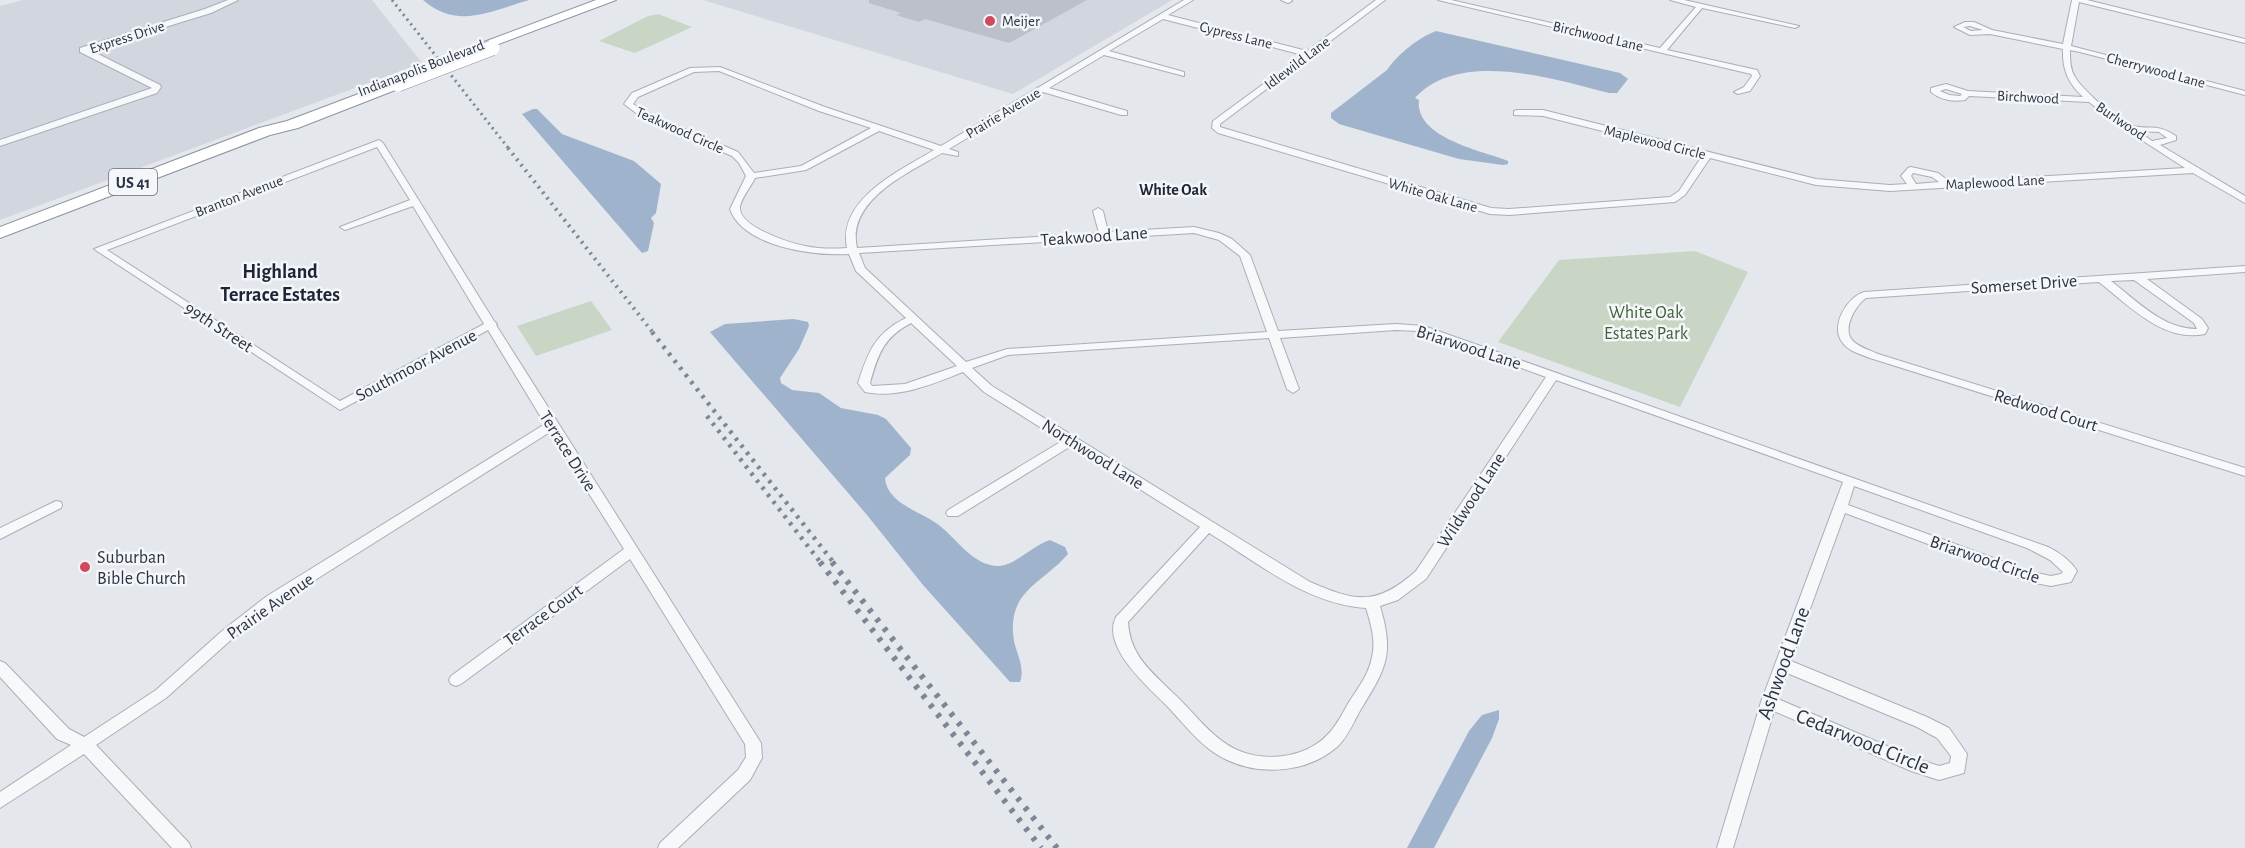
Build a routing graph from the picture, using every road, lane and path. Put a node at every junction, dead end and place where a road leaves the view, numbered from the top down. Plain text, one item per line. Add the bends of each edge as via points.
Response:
1 (234, 0) edge
2 (609, 0) edge
3 (1188, 0) edge
4 (1381, 0) edge
5 (1442, 0) edge
6 (1674, 0) edge
7 (2077, 0) edge
8 (1701, 6) junction
9 (1162, 16) junction
10 (1795, 26) dead end
11 (1990, 32) dead end
12 (2245, 41) edge
13 (2067, 47) junction
14 (1662, 50) junction
15 (1103, 52) junction
16 (1309, 54) junction
17 (1181, 74) dead end
18 (1043, 89) junction
19 (1738, 92) dead end
20 (1967, 93) dead end
21 (2245, 93) edge
22 (2090, 100) junction
23 (1124, 113) dead end
24 (1517, 113) dead end
25 (878, 128) junction
26 (1216, 128) joint
27 (2128, 128) junction
28 (0, 143) edge
29 (380, 143) joint
30 (2152, 143) junction
31 (942, 150) junction
32 (955, 154) dead end
33 (1707, 155) junction
34 (2197, 170) junction
35 (752, 176) junction
36 (1793, 177) joint
37 (1948, 185) junction
38 (1914, 187) junction
39 (2245, 200) edge
40 (414, 202) junction
41 (1098, 211) dead end
42 (345, 226) dead end
43 (0, 233) edge
44 (1104, 235) junction
45 (99, 249) joint
46 (850, 252) junction
47 (2245, 268) edge
48 (2136, 276) junction
49 (2102, 279) junction
50 (911, 319) junction
51 (492, 324) junction
52 (1274, 335) junction
53 (1849, 345) joint
54 (965, 367) junction
55 (1553, 375) junction
56 (1293, 389) dead end
57 (340, 406) joint
58 (552, 425) junction
59 (1071, 441) junction
60 (2245, 472) edge
61 (1850, 481) junction
62 (56, 505) dead end
63 (1841, 507) junction
64 (953, 513) dead end
65 (1208, 526) junction
66 (0, 534) edge
67 (631, 551) junction
68 (1372, 604) junction
69 (1782, 664) junction
70 (0, 667) edge
71 (456, 680) dead end
72 (1768, 702) junction
73 (87, 746) junction
74 (0, 801) edge
75 (183, 848) edge
76 (666, 848) edge
77 (1725, 848) edge

1 - 28 street, Express Drive via 83,50 157,87
2 - 43 highway, Indianapolis Boulevard / US 41, bridge via 292,125 265,131
3 - 9 street, Prairie Avenue
4 - 16 street, Idlewild Lane
5 - 14 street, Birchwood Lane
6 - 8 street
7 - 12 street
7 - 13 street, Burlwood
8 - 10 street
8 - 14 street
9 - 15 street, Prairie Avenue
9 - 16 street, Cypress Lane
11 - 13 street, Cherrywood Lane
13 - 21 street, Cherrywood Lane
13 - 22 street, Burlwood via 2065,59 2070,77
14 - 19 street, Birchwood Lane via 1754,72 1756,76 1747,89
15 - 17 street
15 - 18 street, Prairie Avenue
16 - 26 street, Idlewild Lane via 1216,123
18 - 23 street
18 - 31 street, Prairie Avenue
20 - 22 street, Birchwood
22 - 27 street, Burlwood
24 - 33 street, Maplewood Circle via 1543,113
25 - 31 street, Teakwood Circle
25 - 35 street via 803,168
25 - 35 street, Teakwood Circle via 720,69 693,70 628,100 627,106 634,111 735,154
26 - 33 street, White Oak Lane via 1490,211 1672,200 1682,193
27 - 30 street, Burlwood
27 - 30 street via 2161,130 2173,138
29 - 40 street, Terrace Drive
29 - 45 street, Branton Avenue
30 - 34 street, Burlwood
31 - 32 street, Teakwood Circle
31 - 46 street, Prairie Avenue via 870,197 857,212 850,232
33 - 36 street, Maplewood Circle
34 - 37 street, Maplewood Lane
34 - 39 street, Burlwood
35 - 46 street via 735,210 746,226 803,249
36 - 38 street, Maplewood Lane via 1842,186
37 - 38 street, Maplewood Lane
37 - 38 street via 1935,175 1911,170 1906,176
40 - 42 street
40 - 51 street, Terrace Drive
41 - 44 street
44 - 46 street, Teakwood Lane
44 - 52 street, Teakwood Lane via 1194,230 1236,244 1245,255
45 - 57 street, 99th Street
46 - 50 street, Northwood Lane via 860,270
47 - 48 street, Somerset Drive
48 - 49 street, Somerset Drive
48 - 49 street via 2198,321 2201,332 2191,334 2166,327
49 - 53 street, Somerset Drive via 1864,295 1854,301 1841,330
50 - 54 street, Northwood Lane
50 - 54 street, Briarwood Lane via 882,336 864,383 869,389 883,391 932,382
51 - 57 street, Southmoor Avenue
51 - 58 street, Terrace Drive
52 - 54 street, Briarwood Lane via 1007,352
52 - 55 street, Briarwood Lane via 1420,328
52 - 56 street, Teakwood Lane
53 - 60 street, Redwood Court
54 - 59 street, Northwood Lane via 988,389
55 - 61 street, Briarwood Lane
55 - 68 street, Wildwood Lane via 1421,575 1404,592
58 - 67 street, Terrace Drive
58 - 73 street, Prairie Avenue via 272,600 161,694
59 - 64 street
59 - 65 street, Northwood Lane
61 - 63 street, Ashwood Lane
61 - 63 street, Briarwood Circle via 2049,552 2070,571 2066,578 2051,581 2030,578
62 - 66 street
63 - 69 street, Ashwood Lane
65 - 68 street, Northwood Lane via 1305,586 1336,600
65 - 68 street via 1121,621 1120,636 1130,658 1219,748 1238,759 1275,763 1307,759 1332,741 1374,676 1383,654
67 - 71 street, Terrace Court
67 - 76 street, Terrace Drive via 753,743 754,758 744,775
69 - 72 street, Ashwood Lane
69 - 72 street, Cedarwood Circle via 1943,733 1959,754 1958,768 1939,773 1911,764
70 - 73 street via 63,734
72 - 77 street, Ashwood Lane
73 - 74 street, Prairie Avenue
73 - 75 street

